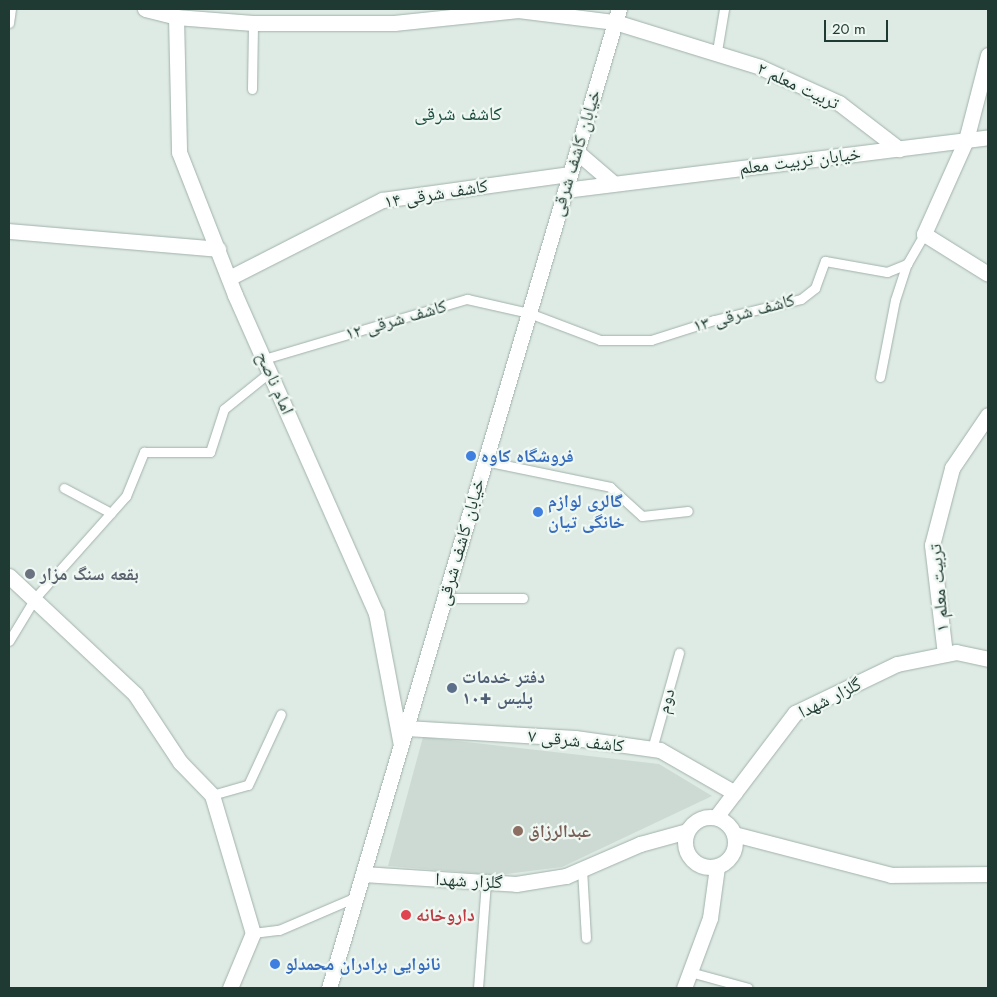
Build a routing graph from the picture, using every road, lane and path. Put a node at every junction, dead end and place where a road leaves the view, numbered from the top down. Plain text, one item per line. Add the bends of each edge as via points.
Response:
1 (11, 9) edge
2 (146, 9) edge
3 (724, 9) edge
4 (215, 14) edge
5 (617, 15) edge
6 (176, 17) junction
7 (9, 23) edge
8 (253, 23) junction
9 (717, 51) junction
10 (988, 55) edge
11 (252, 89) dead end
12 (988, 137) edge
13 (966, 140) junction
14 (899, 149) junction
15 (577, 152) junction
16 (570, 174) junction
17 (612, 182) junction
18 (565, 190) junction
19 (9, 231) edge
20 (924, 234) junction
21 (218, 249) junction
22 (907, 264) junction
23 (988, 274) edge
24 (229, 278) junction
25 (528, 313) junction
26 (267, 365) junction
27 (880, 377) dead end
28 (988, 415) edge
29 (485, 461) junction
30 (64, 488) dead end
31 (688, 511) dead end
32 (111, 513) junction
33 (9, 576) edge
34 (35, 598) junction
35 (444, 598) junction
36 (523, 598) dead end
37 (9, 642) edge
38 (679, 653) dead end
39 (945, 654) junction
40 (988, 659) edge
41 (281, 714) dead end
42 (406, 728) junction
43 (401, 745) junction
44 (652, 749) junction
45 (735, 793) junction
46 (212, 795) junction
47 (716, 817) junction
48 (687, 831) junction
49 (734, 834) junction
50 (717, 867) junction
51 (582, 869) junction
52 (363, 874) junction
53 (988, 874) edge
54 (486, 882) junction
55 (356, 897) junction
56 (253, 933) junction
57 (586, 938) dead end
58 (690, 972) junction
59 (230, 988) edge
60 (329, 988) edge
61 (478, 988) edge
62 (684, 988) edge
63 (748, 988) edge

1 - 7 lane
2 - 6 street, تربیت معلم ۲
3 - 9 lane
4 - 6 street, تربیت معلم ۲
4 - 8 street, تربیت معلم ۲
5 - 8 street, تربیت معلم ۲ via 518,10 394,23
5 - 9 street, تربیت معلم ۲
5 - 15 street, خیابان کاشف شرقی
6 - 21 street, امام ناصح via 179,152
8 - 11 lane
9 - 14 street, تربیت معلم ۲ via 838,103
10 - 13 street
12 - 13 street, خیابان تربیت معلم
13 - 14 street, خیابان تربیت معلم
13 - 20 street
14 - 17 street, خیابان تربیت معلم
15 - 16 street, خیابان کاشف شرقی
15 - 17 street
16 - 18 street, خیابان کاشف شرقی
16 - 24 street, کاشف شرقی ۱۴ via 382,200
17 - 18 street, خیابان تربیت معلم
18 - 25 street, خیابان کاشف شرقی
19 - 21 street
20 - 22 lane
20 - 23 street
21 - 24 street, امام ناصح
22 - 25 lane, کاشف شرقی ۱۳ via 887,272 825,261 815,288 801,299 714,320 651,340 600,340
22 - 27 lane via 895,300
24 - 26 street, امام ناصح
25 - 26 lane, کاشف شرقی ۱۲ via 467,299
25 - 29 street, خیابان کاشف شرقی
26 - 32 lane via 224,408 210,452 144,452 126,496
26 - 43 street, امام ناصح via 376,613
28 - 39 street, تربیت معلم ۱ via 952,468 932,545
29 - 31 lane via 610,487 642,516
29 - 35 street, خیابان کاشف شرقی
30 - 32 lane
32 - 34 lane
33 - 34 street
34 - 37 lane
34 - 46 street via 135,694 180,762
35 - 36 lane
35 - 42 street, خیابان کاشف شرقی
38 - 44 lane, دوم
39 - 40 street, گلزار شهدا via 956,652
39 - 45 street, گلزار شهدا via 897,664 795,713
41 - 46 lane via 248,785
42 - 43 street, خیابان کاشف شرقی
42 - 44 street, کاشف شرقی ۷ via 575,738
43 - 52 street, خیابان کاشف شرقی
44 - 45 street, کاشف شرقی ۷
45 - 47 street, گلزار شهدا
46 - 56 street
47 - 48 street via 699,819
47 - 49 street via 730,826
48 - 50 street via 684,839 688,855 700,866
48 - 51 street, گلزار شهدا via 640,844
49 - 50 street via 734,850
49 - 53 street via 891,874
50 - 58 street via 710,918
51 - 54 street, گلزار شهدا via 566,876 516,884
51 - 57 lane
52 - 54 street, گلزار شهدا
52 - 55 street, خیابان کاشف شرقی
54 - 61 lane
55 - 56 lane via 279,930
55 - 60 street, خیابان کاشف شرقی
56 - 59 street
58 - 62 street
58 - 63 lane

